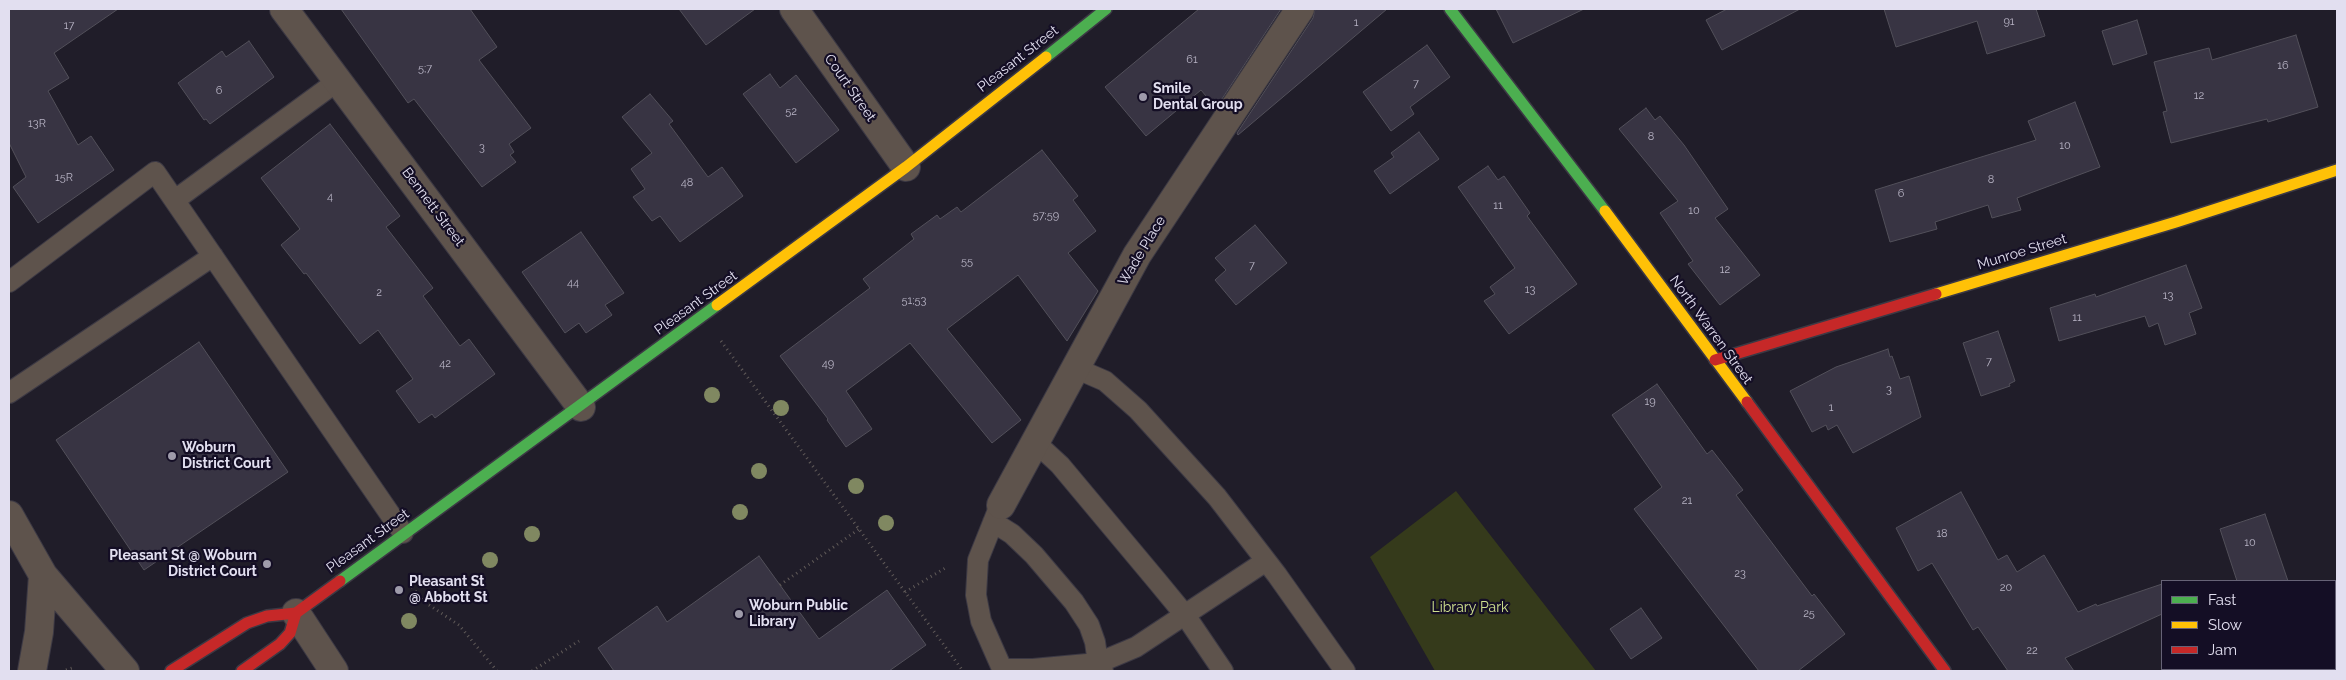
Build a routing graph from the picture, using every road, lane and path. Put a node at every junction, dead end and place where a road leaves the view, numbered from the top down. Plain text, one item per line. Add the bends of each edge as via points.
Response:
1 (284, 9) edge
2 (794, 9) edge
3 (1106, 9) edge
4 (1300, 9) edge
5 (1450, 9) edge
6 (339, 80) junction
7 (906, 167) junction
8 (2337, 170) edge
9 (175, 200) junction
10 (213, 256) junction
11 (10, 279) edge
12 (703, 317) junction
13 (1715, 360) junction
14 (1075, 368) junction
15 (9, 392) edge
16 (581, 406) junction
17 (1035, 442) junction
18 (997, 513) junction
19 (9, 515) edge
20 (858, 529) junction
21 (404, 534) junction
22 (978, 560) junction
23 (1266, 561) junction
24 (43, 575) junction
25 (409, 583) dead end
26 (780, 585) dead end
27 (905, 592) junction
28 (296, 613) junction
29 (1185, 616) junction
30 (579, 641) dead end
31 (1101, 667) edge
32 (1003, 670) edge
33 (32, 671) edge
34 (125, 671) edge
35 (170, 671) edge
36 (242, 671) edge
37 (334, 671) edge
38 (497, 671) edge
39 (532, 671) edge
40 (963, 671) edge
41 (1223, 671) edge
42 (1345, 671) edge
43 (1945, 671) edge

1 - 6 street, Bennett Street
2 - 7 street, Court Street
3 - 7 street, Pleasant Street
4 - 14 street, Wade Place via 1137,255
5 - 13 street, North Warren Street via 1585,183
6 - 9 lane
6 - 16 street, Bennett Street
7 - 12 street, Pleasant Street
8 - 13 street, Munroe Street via 2166,225
9 - 10 lane
9 - 11 lane via 154,172
10 - 15 lane
10 - 21 lane
12 - 16 street, Pleasant Street
12 - 20 path
13 - 43 street, North Warren Street
14 - 17 street, Wade Place
14 - 23 lane via 1105,381 1138,410 1217,498
16 - 21 street, Pleasant Street
17 - 18 street, Wade Place
17 - 29 lane via 1060,465
18 - 22 lane
18 - 31 lane via 1074,602 1089,625
19 - 24 street
20 - 26 path
20 - 27 path
21 - 28 street, Pleasant Street
22 - 27 path via 949,566
22 - 32 lane via 976,595 980,621
23 - 29 lane
23 - 42 lane
24 - 33 street via 40,632
24 - 34 street
25 - 38 path via 423,601 459,625
27 - 40 path
28 - 35 street via 267,616 247,623
28 - 36 street via 290,633 280,644
28 - 37 street
29 - 31 lane
29 - 41 lane
30 - 39 path
31 - 32 lane

